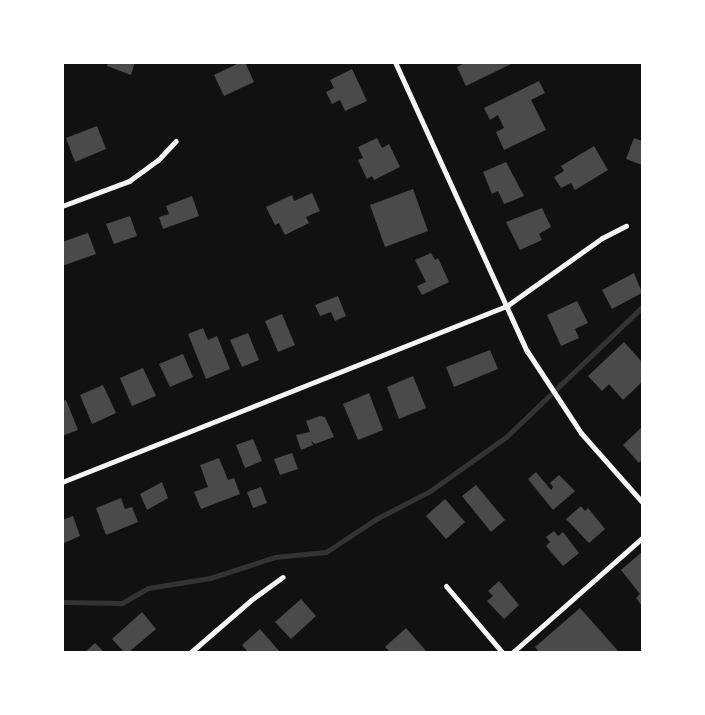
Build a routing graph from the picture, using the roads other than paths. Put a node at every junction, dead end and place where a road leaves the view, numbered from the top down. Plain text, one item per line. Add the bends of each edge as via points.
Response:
1 (395, 62) edge
2 (176, 141) dead end
3 (62, 206) edge
4 (626, 226) dead end
5 (508, 305) junction
6 (62, 482) edge
7 (642, 502) edge
8 (642, 538) edge
9 (283, 577) dead end
10 (446, 586) dead end
11 (191, 652) edge
12 (502, 652) edge
13 (513, 652) edge

1 - 5 street
2 - 3 street via 158,160 129,181
4 - 5 street via 602,238
5 - 6 street
5 - 7 street via 527,351 550,390 581,433
8 - 13 street
9 - 11 street
10 - 12 street

